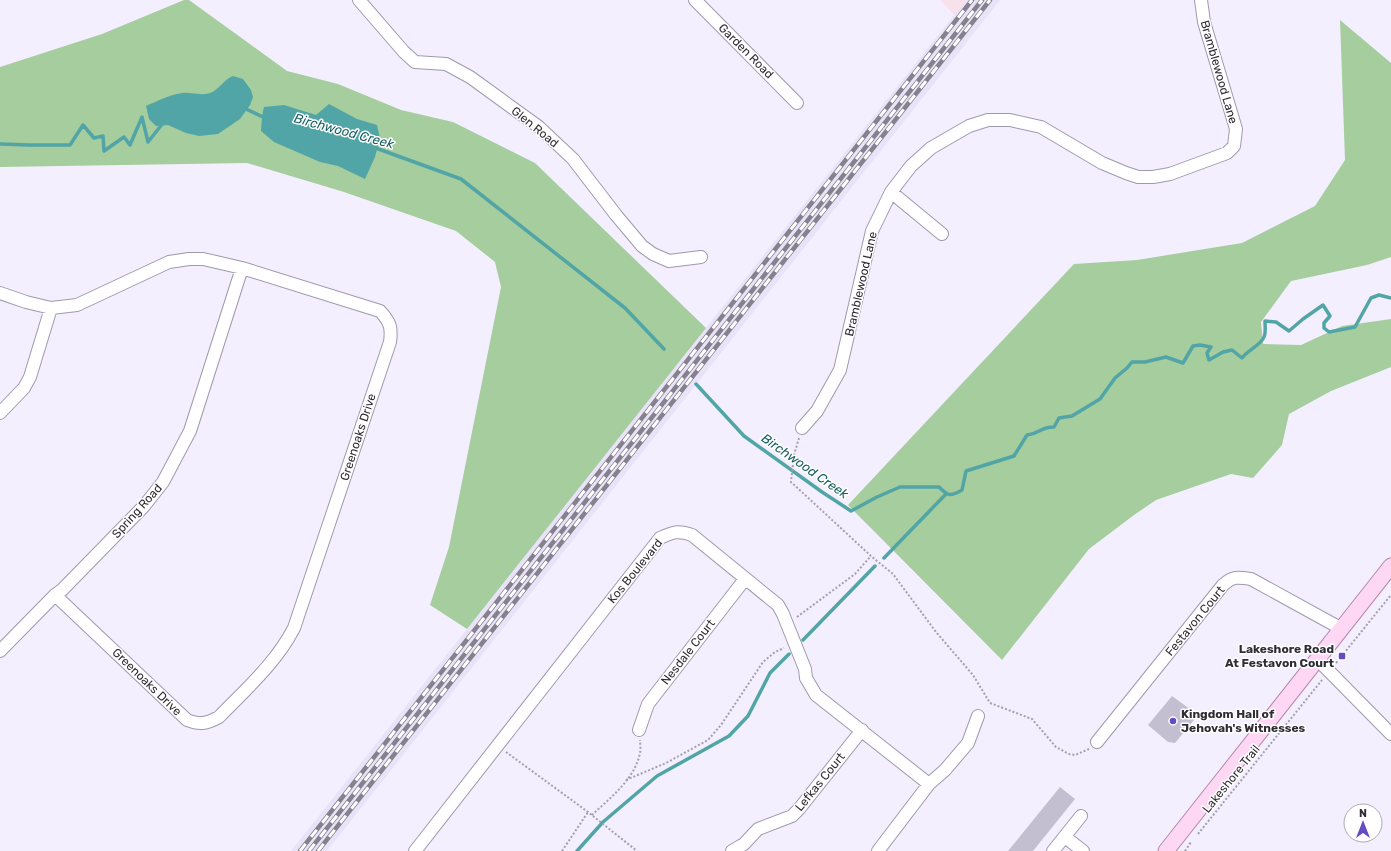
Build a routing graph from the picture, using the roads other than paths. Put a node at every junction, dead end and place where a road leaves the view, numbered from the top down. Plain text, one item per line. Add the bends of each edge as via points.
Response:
1 (359, 0) edge
2 (694, 0) edge
3 (1201, 0) edge
4 (797, 103) dead end
5 (891, 192) junction
6 (942, 234) dead end
7 (701, 257) dead end
8 (242, 268) junction
9 (0, 293) edge
10 (51, 308) junction
11 (0, 413) edge
12 (802, 428) road end
13 (1391, 566) edge
14 (745, 579) junction
15 (55, 595) junction
16 (1342, 628) junction
17 (0, 651) edge
18 (1318, 659) junction
19 (978, 716) dead end
20 (640, 730) road end
21 (862, 730) junction
22 (1391, 734) edge
23 (1098, 742) road end
24 (929, 784) junction
25 (1081, 816) dead end
26 (1065, 837) junction
27 (1168, 850) edge
28 (415, 851) edge
29 (732, 851) edge
30 (878, 851) edge
31 (1053, 851) edge
32 (1083, 851) edge

1 - 7 street, Glen Road via 415,62 446,64 470,76 539,127 573,159 642,246 669,261
2 - 4 street, Garden Road
3 - 5 street, Bramblewood Lane via 1204,22 1236,129 1234,146 1227,153 1170,174 1138,177 1102,163 1041,127 1010,120 988,120 969,126 931,148 910,166
5 - 6 street
5 - 12 street, Bramblewood Lane via 872,231 840,370 817,411
8 - 10 street, Greenoaks Drive via 203,259 169,262 77,305
8 - 15 street, Spring Road via 190,431 163,482 144,506
8 - 15 street, Greenoaks Drive via 380,311 388,320 391,332 390,342 294,628 287,642 219,717 197,724 186,720
9 - 10 street, Greenoaks Drive
10 - 11 street via 30,377 24,388
13 - 16 main road
14 - 20 street, Nesdale Court via 648,704
14 - 21 street, Kos Boulevard via 778,605 805,669 806,678 816,695
14 - 28 street, Kos Boulevard via 692,536 675,532 660,538
15 - 17 street, Spring Road
16 - 18 main road
16 - 23 street, Festavon Court via 1251,579 1230,579
18 - 22 street
18 - 27 main road
19 - 24 street via 968,743
21 - 24 street, Kos Boulevard
21 - 29 street, Lefkas Court via 792,816 758,829 744,844
24 - 30 street
25 - 26 street
26 - 31 street
26 - 32 street

